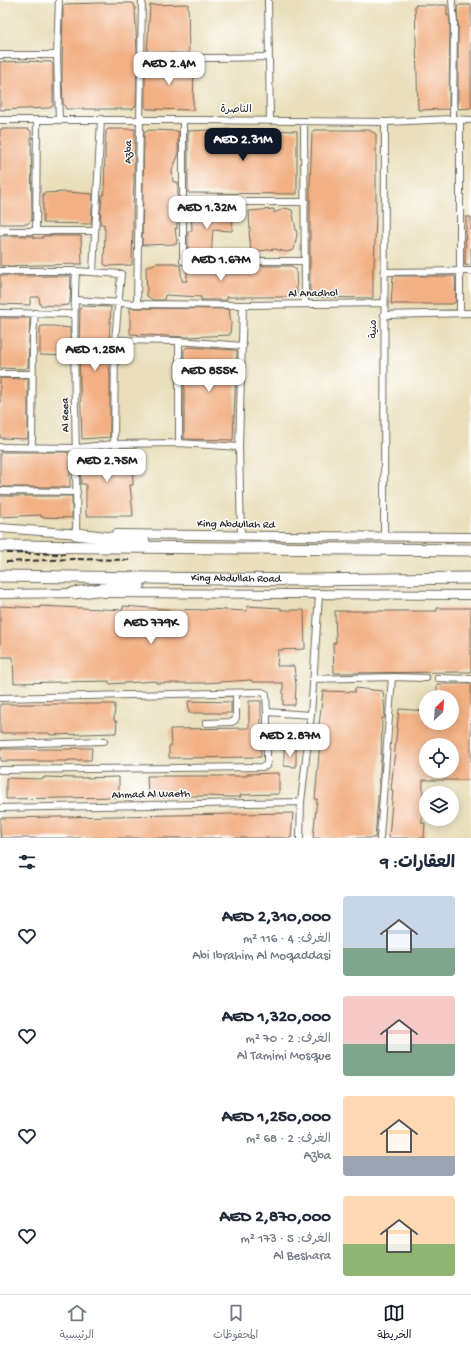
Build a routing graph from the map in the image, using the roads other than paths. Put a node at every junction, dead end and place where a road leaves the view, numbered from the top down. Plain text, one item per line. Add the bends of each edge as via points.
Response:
1 (59, 0) edge
2 (142, 0) edge
3 (268, 0) edge
4 (452, 0) edge
5 (0, 55) edge
6 (57, 55) junction
7 (269, 57) junction
8 (142, 58) junction
9 (453, 119) junction
10 (0, 120) edge
11 (37, 120) junction
12 (59, 120) junction
13 (101, 120) junction
14 (139, 120) junction
15 (183, 120) junction
16 (270, 120) junction
17 (460, 120) junction
18 (471, 120) edge
19 (304, 121) junction
20 (385, 122) junction
21 (184, 202) junction
22 (305, 202) junction
23 (0, 230) edge
24 (36, 231) junction
25 (94, 231) junction
26 (305, 261) junction
27 (0, 271) edge
28 (76, 271) junction
29 (460, 271) junction
30 (471, 271) edge
31 (93, 272) junction
32 (385, 272) junction
33 (75, 300) junction
34 (118, 303) junction
35 (384, 303) junction
36 (137, 304) junction
37 (305, 304) junction
38 (243, 305) junction
39 (0, 313) edge
40 (35, 313) junction
41 (460, 313) junction
42 (471, 313) edge
43 (74, 314) junction
44 (384, 315) junction
45 (115, 340) junction
46 (179, 342) junction
47 (243, 346) junction
48 (0, 374) edge
49 (32, 374) junction
50 (178, 443) junction
51 (114, 444) junction
52 (32, 446) junction
53 (0, 447) edge
54 (239, 447) junction
55 (77, 448) junction
56 (0, 491) edge
57 (77, 492) junction
58 (0, 528) edge
59 (76, 534) junction
60 (241, 536) junction
61 (384, 537) junction
62 (471, 537) edge
63 (0, 546) edge
64 (308, 549) junction
65 (471, 550) edge
66 (0, 576) edge
67 (471, 578) edge
68 (305, 580) junction
69 (74, 593) junction
70 (0, 594) edge
71 (319, 595) junction
72 (471, 595) edge
73 (392, 677) junction
74 (426, 678) dead end
75 (438, 678) dead end
76 (313, 679) junction
77 (471, 679) edge
78 (236, 693) junction
79 (0, 698) edge
80 (267, 712) junction
81 (311, 715) junction
82 (206, 723) dead end
83 (104, 741) dead end
84 (0, 744) edge
85 (0, 770) edge
86 (301, 802) junction
87 (0, 808) edge
88 (300, 838) edge
89 (380, 838) edge

1 - 6 street
2 - 8 street, Azba
3 - 7 street
4 - 9 street
5 - 6 street
6 - 12 street
7 - 8 street
7 - 16 street
8 - 14 street, Azba
9 - 17 street, الناصرة
9 - 20 street, الناصرة
10 - 11 street, الناصرة
11 - 12 street, الناصرة
11 - 24 street
12 - 13 street, الناصرة
13 - 14 street, الناصرة
13 - 25 street
14 - 15 street, الناصرة
14 - 36 street, Azba
15 - 16 street, الناصرة
15 - 21 street
16 - 19 street, الناصرة
17 - 18 street, الناصرة
17 - 29 street
19 - 20 street, الناصرة
19 - 22 street
20 - 32 street, منية
21 - 22 street
21 - 26 street via 183,261
22 - 26 street
23 - 24 street
24 - 25 street
25 - 31 street
26 - 37 street
27 - 28 street
28 - 31 street
28 - 33 street, Al Reea
29 - 30 street
29 - 32 street
29 - 41 street
31 - 34 street via 121,274
32 - 35 street, منية
33 - 34 street, Al Anadhol
33 - 43 street, Al Reea
34 - 36 street, Al Anadhol
34 - 45 street
35 - 37 street, Al Anadhol
35 - 44 street, منية
36 - 38 street, Al Anadhol
37 - 38 street, Al Anadhol
38 - 47 street
39 - 40 street
40 - 43 street
40 - 49 street
41 - 42 street
41 - 44 street
43 - 55 street, Al Reea
44 - 61 street, منية
45 - 46 street
45 - 51 street
46 - 47 street
46 - 50 street
47 - 54 street
48 - 49 street
49 - 52 street
50 - 51 street
50 - 54 street
51 - 55 street
52 - 53 street
52 - 55 street
54 - 60 street
55 - 57 street, Al Reea
56 - 57 street
57 - 59 street, Al Reea
58 - 59 main road, King Abdullah Rd
59 - 60 main road, King Abdullah Rd
59 - 64 highway via 151,542 269,544
60 - 61 main road, King Abdullah Rd
61 - 62 main road, King Abdullah Rd
63 - 64 highway
64 - 65 highway
66 - 68 highway, King Abdullah Road
67 - 68 highway, King Abdullah Road
68 - 69 highway via 274,585 125,586
69 - 70 main road
69 - 71 main road
71 - 72 main road
71 - 76 street
73 - 74 street
73 - 76 street
73 - 89 street
75 - 77 street
76 - 81 street
78 - 79 street
78 - 80 street via 266,694
78 - 82 street via 235,720
80 - 81 street
80 - 85 street via 267,762 266,766 262,767
81 - 86 street
83 - 84 street
86 - 87 street, Ahmad Al Waeth
86 - 88 street

